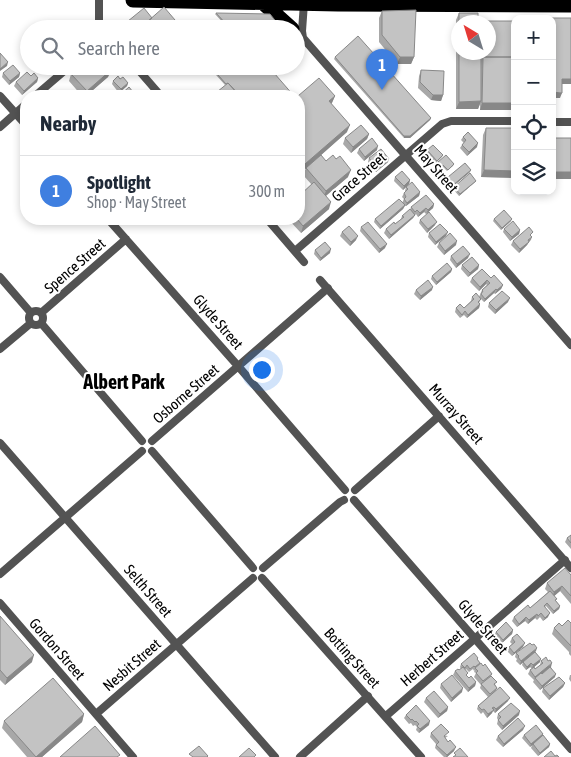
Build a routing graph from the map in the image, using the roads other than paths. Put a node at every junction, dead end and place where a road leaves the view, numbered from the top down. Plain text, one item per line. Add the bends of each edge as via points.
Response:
1 (98, 0) edge
2 (133, 0) edge
3 (262, 2) junction
4 (304, 2) edge
5 (571, 5) edge
6 (99, 20) edge
7 (282, 20) edge
8 (303, 20) edge
9 (305, 42) edge
10 (60, 75) edge
11 (143, 75) edge
12 (42, 90) edge
13 (156, 90) edge
14 (0, 96) edge
15 (20, 109) edge
16 (15, 113) junction
17 (20, 118) edge
18 (511, 122) edge
19 (556, 122) edge
20 (571, 122) edge
21 (0, 127) edge
22 (406, 155) junction
23 (113, 225) edge
24 (272, 225) edge
25 (126, 239) junction
26 (295, 251) junction
27 (304, 262) dead end
28 (0, 277) edge
29 (320, 280) dead end
30 (328, 288) junction
31 (31, 313) junction
32 (41, 313) junction
33 (31, 323) junction
34 (40, 323) junction
35 (571, 344) edge
36 (0, 349) edge
37 (238, 366) junction
38 (439, 416) junction
39 (142, 441) junction
40 (152, 441) junction
41 (0, 443) edge
42 (142, 451) junction
43 (152, 451) junction
44 (345, 490) junction
45 (355, 490) junction
46 (344, 500) junction
47 (354, 500) junction
48 (64, 517) junction
49 (564, 560) junction
50 (253, 568) junction
51 (263, 568) junction
52 (571, 568) edge
53 (0, 574) edge
54 (253, 578) junction
55 (262, 578) junction
56 (0, 603) edge
57 (475, 639) junction
58 (176, 645) junction
59 (368, 696) junction
60 (96, 714) junction
61 (386, 716) junction
62 (571, 749) edge
63 (133, 757) edge
64 (275, 757) edge
65 (300, 757) edge
66 (421, 757) edge

1 - 6 street
2 - 3 highway
3 - 4 highway
3 - 7 highway
4 - 5 highway
4 - 8 street
9 - 22 street, May Street
10 - 12 street
11 - 13 street
14 - 16 street
15 - 16 street
16 - 17 street
16 - 21 street
18 - 22 street, Grace Street via 451,121 442,124
19 - 20 street
22 - 26 street, Grace Street
22 - 35 street, May Street
23 - 25 street, Glyde Street
24 - 26 street
25 - 32 street, Spence Street
25 - 37 street, Glyde Street
26 - 27 street
28 - 31 street
29 - 30 street, Murray Street
30 - 37 street, Osborne Street
30 - 38 street, Murray Street
31 - 32 street
31 - 33 street
32 - 34 street via 43,320
33 - 34 street
33 - 36 street
34 - 39 street
37 - 40 street, Osborne Street
37 - 44 street, Glyde Street
38 - 45 street
38 - 49 street, Murray Street
39 - 40 street
39 - 42 street
40 - 43 street
41 - 48 street, Selth Street
42 - 43 street
42 - 48 street
43 - 50 street
44 - 45 street
44 - 46 street
45 - 47 street
46 - 47 street
46 - 51 street
47 - 57 street, Glyde Street
48 - 53 street
48 - 58 street, Selth Street
49 - 52 street, Murray Street
49 - 57 street, Herbert Street
50 - 51 street
50 - 54 street
51 - 55 street via 265,575
54 - 55 street
54 - 58 street, Nesbit Street
55 - 59 street, Botting Street
56 - 60 street, Gordon Street
57 - 61 street, Herbert Street
57 - 62 street, Glyde Street
58 - 60 street, Nesbit Street
58 - 64 street, Selth Street
59 - 61 street, Botting Street
59 - 65 street
60 - 63 street, Gordon Street
61 - 66 street, Botting Street

